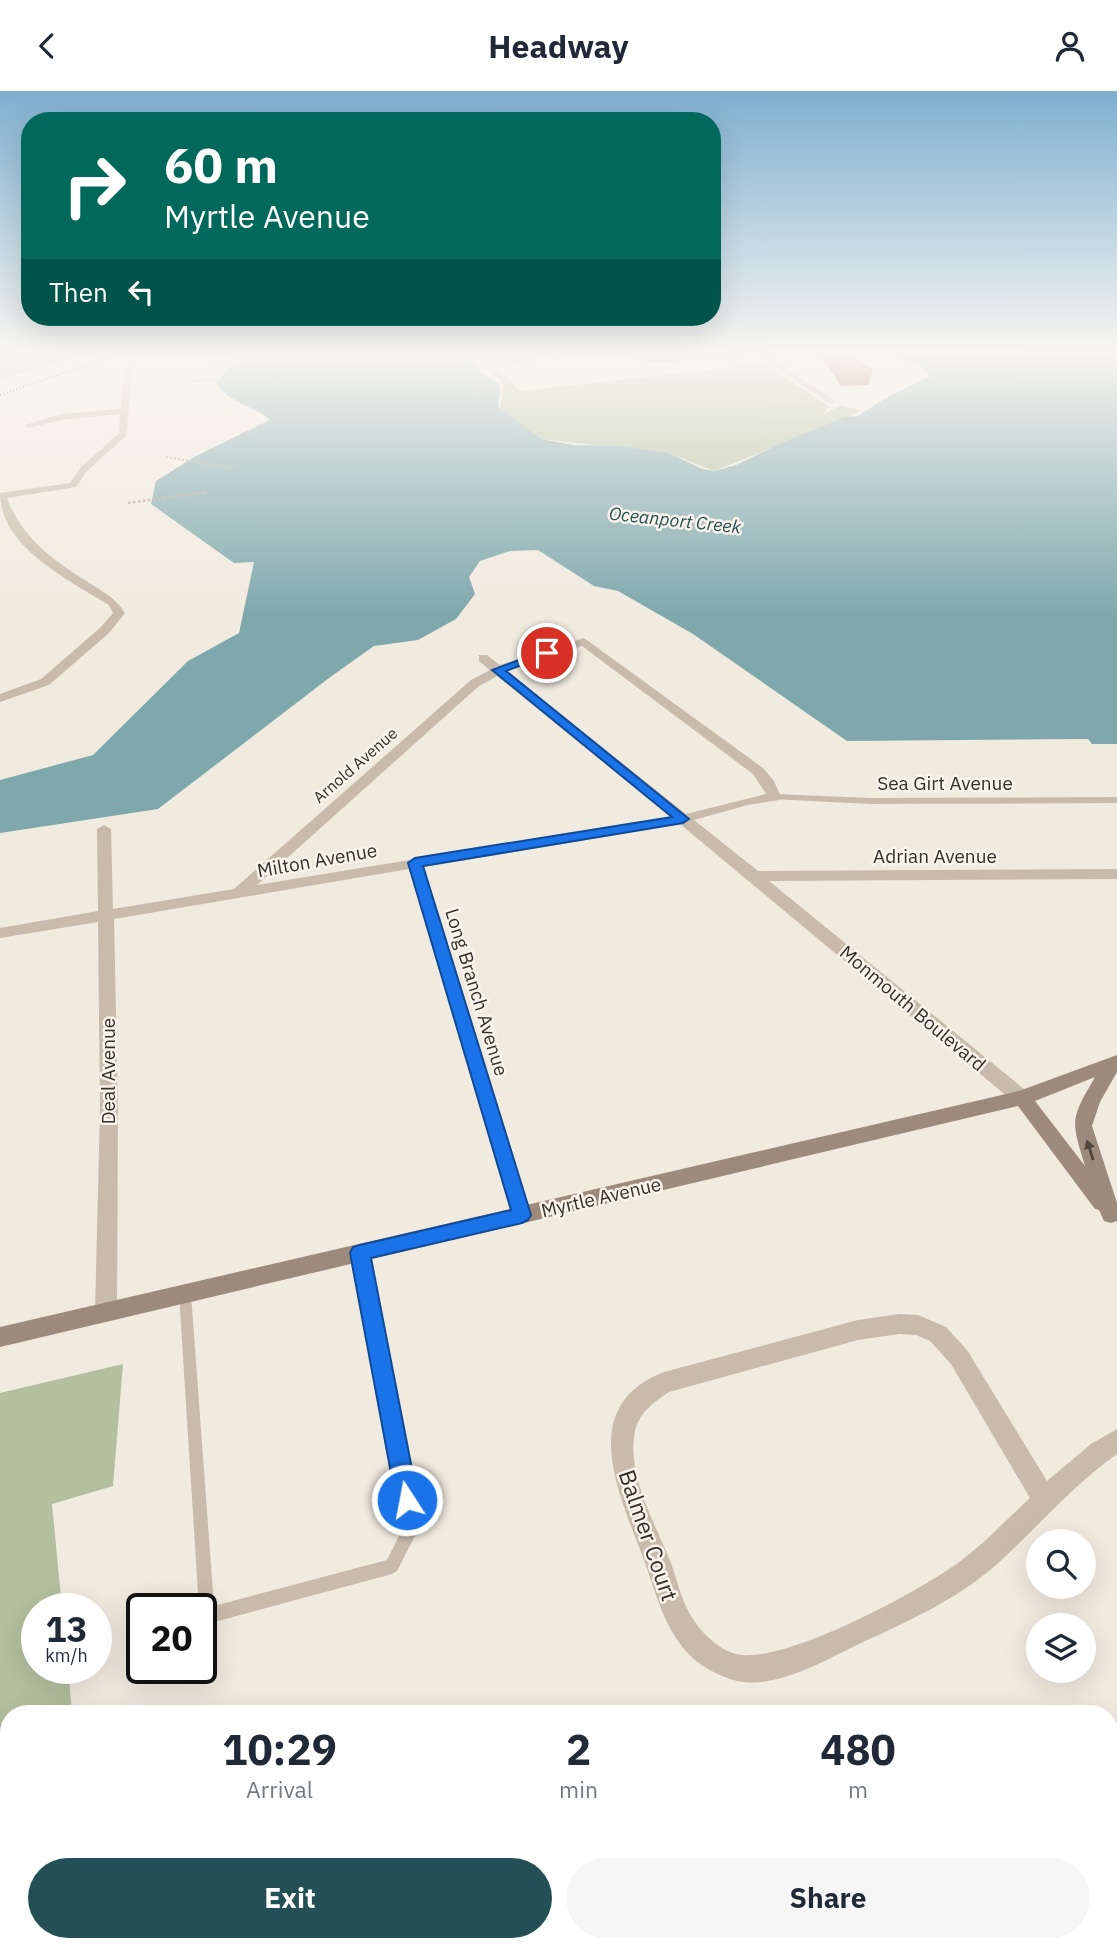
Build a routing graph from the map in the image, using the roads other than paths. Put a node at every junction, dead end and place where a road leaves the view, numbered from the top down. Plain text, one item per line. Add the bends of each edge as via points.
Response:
1 (116, 440) edge
2 (0, 496) edge
3 (483, 658) dead end
4 (498, 670) junction
5 (0, 698) edge
6 (774, 797) junction
7 (1117, 800) edge
8 (683, 819) junction
9 (104, 829) dead end
10 (415, 863) junction
11 (1117, 874) edge
12 (754, 876) junction
13 (240, 892) junction
14 (106, 915) junction
15 (0, 933) edge
16 (1114, 1064) edge
17 (1022, 1098) junction
18 (522, 1215) junction
19 (1114, 1219) edge
20 (360, 1253) junction
21 (185, 1294) junction
22 (106, 1312) junction
23 (0, 1337) edge
24 (1117, 1440) edge
25 (1044, 1498) junction

1 - 2 street via 70,487
2 - 5 street via 31,547 113,603 119,613 45,682
3 - 4 street, Monmouth Boulevard
4 - 6 street via 584,642 758,771
4 - 8 street, Monmouth Boulevard
4 - 13 street, Arnold Avenue via 475,684
6 - 7 lane, Sea Girt Avenue
6 - 8 street
8 - 10 street, Milton Avenue
8 - 12 street, Monmouth Boulevard
9 - 14 street, Deal Avenue
10 - 13 street, Milton Avenue
10 - 18 street, Long Branch Avenue
11 - 12 street, Adrian Avenue
12 - 17 street, Monmouth Boulevard
13 - 14 street, Milton Avenue
14 - 15 street, Milton Avenue
14 - 22 street, Deal Avenue
16 - 17 street, Myrtle Avenue
19 -> 16 street via 1082,1126
17 - 18 street, Myrtle Avenue
17 - 19 street, Monmouth Boulevard
18 - 20 street, Myrtle Avenue
20 - 21 street, Myrtle Avenue
20 - 21 lane via 412,1527 393,1566 207,1616
21 - 22 street, Myrtle Avenue
22 - 23 street, Myrtle Avenue
24 - 25 street, Balmer Court
25 - 25 street, Balmer Court via 985,1557 928,1598 794,1661 758,1670 737,1668 707,1655 679,1622 625,1470 622,1439 630,1412 642,1395 664,1383 859,1330 918,1325 938,1334 959,1357

